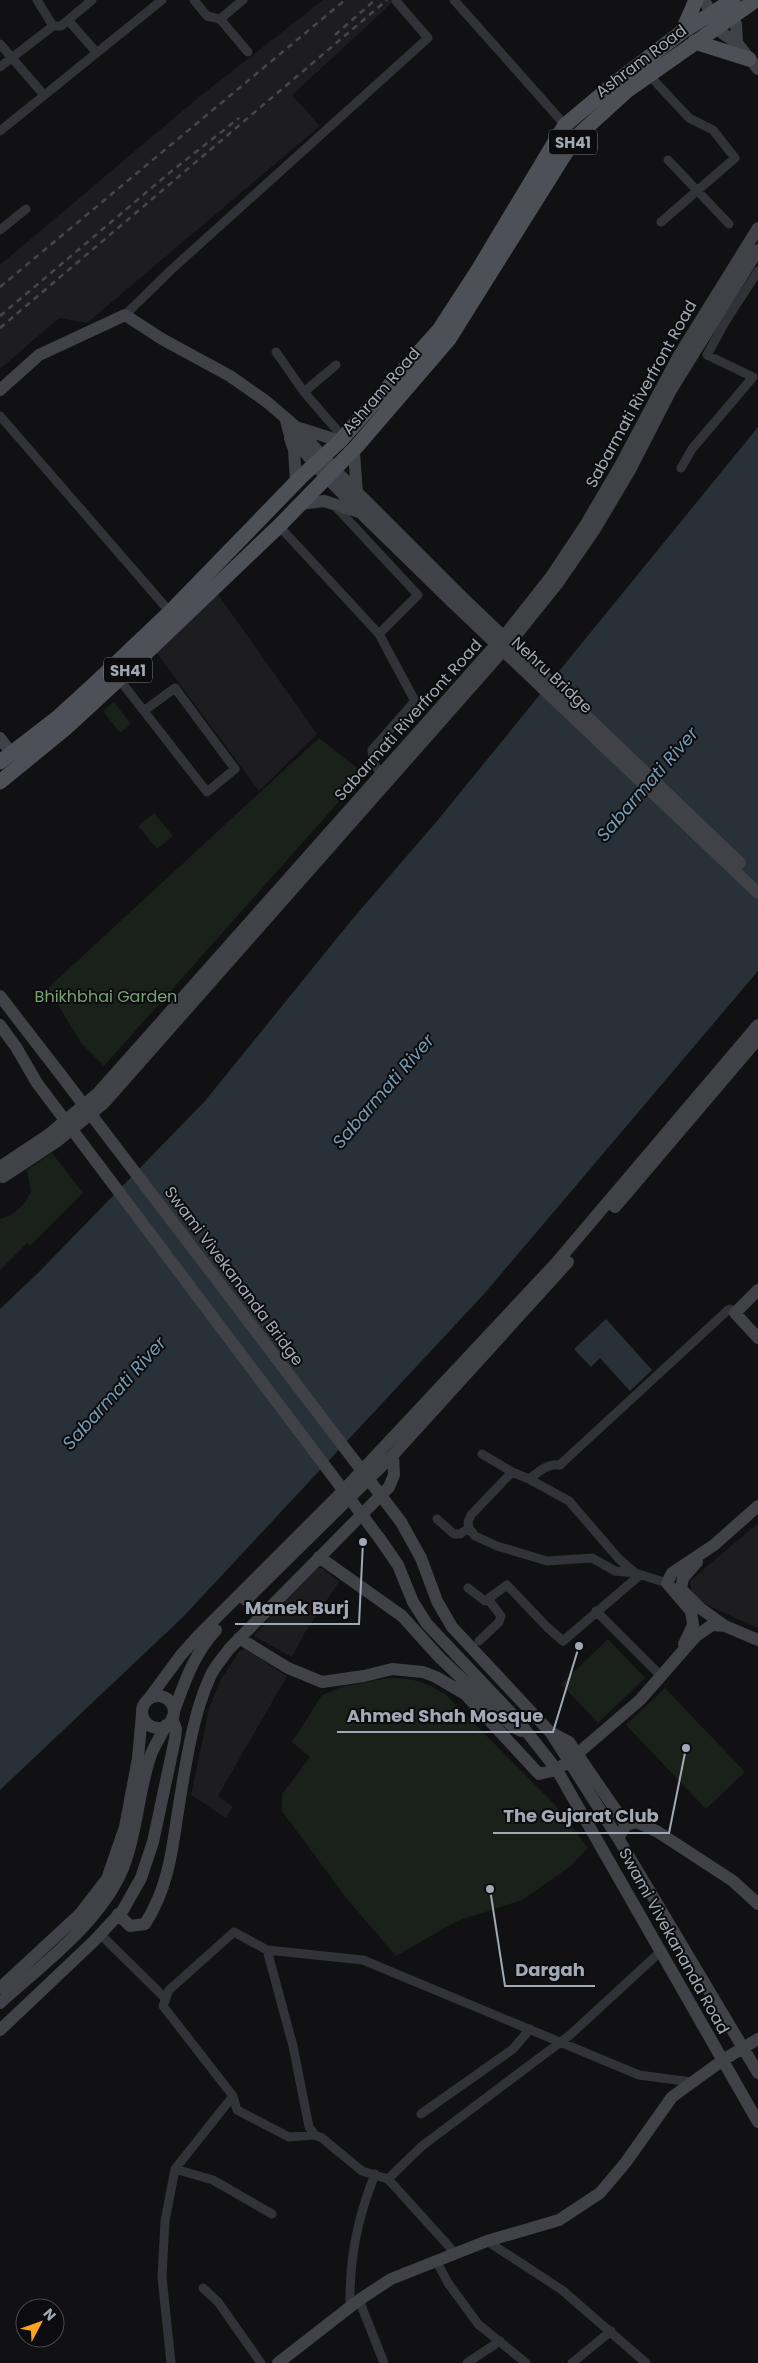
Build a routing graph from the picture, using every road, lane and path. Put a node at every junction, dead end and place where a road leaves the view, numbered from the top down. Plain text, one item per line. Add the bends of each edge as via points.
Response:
1 (37, 0) edge
2 (92, 0) edge
3 (162, 0) edge
4 (194, 0) edge
5 (243, 0) edge
6 (398, 0) edge
7 (454, 0) edge
8 (696, 0) edge
9 (704, 0) edge
10 (756, 0) edge
11 (728, 6) edge
12 (220, 19) junction
13 (68, 20) junction
14 (714, 20) junction
15 (53, 26) junction
16 (682, 32) junction
17 (695, 42) junction
18 (737, 43) junction
19 (0, 44) edge
20 (96, 52) junction
21 (248, 52) dead end
22 (12, 58) junction
23 (753, 64) edge
24 (0, 67) edge
25 (649, 75) junction
26 (44, 95) junction
27 (565, 125) junction
28 (0, 131) edge
29 (668, 160) dead end
30 (698, 190) junction
31 (26, 209) dead end
32 (661, 222) dead end
33 (729, 224) dead end
34 (758, 228) edge
35 (0, 230) edge
36 (758, 250) edge
37 (758, 271) edge
38 (125, 315) junction
39 (720, 320) junction
40 (276, 352) dead end
41 (336, 365) dead end
42 (0, 390) edge
43 (304, 392) junction
44 (657, 406) junction
45 (0, 416) edge
46 (290, 426) junction
47 (341, 439) junction
48 (356, 446) junction
49 (319, 461) junction
50 (681, 468) dead end
51 (330, 473) junction
52 (296, 482) junction
53 (357, 493) junction
54 (333, 503) junction
55 (300, 504) junction
56 (361, 513) junction
57 (279, 526) junction
58 (457, 599) junction
59 (170, 612) junction
60 (379, 634) junction
61 (119, 679) junction
62 (145, 710) junction
63 (0, 738) edge
64 (6, 758) edge
65 (384, 778) junction
66 (0, 782) edge
67 (758, 881) edge
68 (758, 893) edge
69 (0, 996) edge
70 (0, 1008) edge
71 (0, 1025) edge
72 (758, 1025) edge
73 (0, 1039) edge
74 (758, 1039) edge
75 (43, 1054) junction
76 (33, 1079) junction
77 (1, 1174) edge
78 (758, 1290) edge
79 (735, 1312) junction
80 (758, 1338) edge
81 (482, 1454) dead end
82 (393, 1455) junction
83 (512, 1472) junction
84 (529, 1479) junction
85 (758, 1506) edge
86 (437, 1519) dead end
87 (469, 1528) junction
88 (714, 1545) junction
89 (319, 1557) junction
90 (638, 1574) junction
91 (666, 1583) junction
92 (468, 1588) dead end
93 (488, 1599) junction
94 (596, 1611) junction
95 (725, 1626) junction
96 (239, 1638) junction
97 (758, 1640) edge
98 (479, 1641) dead end
99 (678, 1658) junction
100 (662, 1678) junction
101 (150, 1697) junction
102 (142, 1714) junction
103 (171, 1718) junction
104 (532, 1737) junction
105 (572, 1758) junction
106 (557, 1770) junction
107 (626, 1825) junction
108 (618, 1838) junction
109 (758, 1904) edge
110 (118, 1914) junction
111 (100, 1934) junction
112 (266, 1950) junction
113 (660, 1952) junction
114 (0, 1988) edge
115 (166, 1999) junction
116 (0, 2003) edge
117 (530, 2029) junction
118 (0, 2030) edge
119 (758, 2039) edge
120 (560, 2042) junction
121 (744, 2047) junction
122 (723, 2060) junction
123 (758, 2072) edge
124 (692, 2082) junction
125 (233, 2096) junction
126 (422, 2114) dead end
127 (758, 2122) edge
128 (315, 2135) junction
129 (175, 2169) junction
130 (375, 2174) junction
131 (388, 2179) junction
132 (272, 2214) dead end
133 (487, 2241) junction
134 (455, 2253) junction
135 (436, 2260) junction
136 (203, 2288) dead end
137 (355, 2304) junction
138 (611, 2331) junction
139 (500, 2341) junction
140 (171, 2363) edge
141 (261, 2363) edge
142 (278, 2363) edge
143 (384, 2363) edge
144 (467, 2363) edge
145 (526, 2363) edge
146 (572, 2363) edge
147 (646, 2363) edge

1 - 15 street
2 - 13 street
3 - 20 street
4 - 12 street via 207,16
5 - 12 street
6 - 38 street via 428,38
7 - 27 street
8 - 16 main road
9 - 14 main road
10 - 11 main road, Ashram Road
11 - 14 main road, Ashram Road
11 - 18 main road via 736,24
12 - 21 street
13 - 15 street via 62,26
13 - 20 street
14 - 16 main road, Ashram Road
14 - 17 main road, Ashram Road / SH41
14 - 18 main road via 722,33
15 - 22 street
16 - 27 main road, Ashram Road
17 - 23 main road
17 - 25 main road, Ashram Road / SH41
18 - 23 main road
19 - 22 street
20 - 26 street
22 - 24 street
22 - 26 street
25 - 30 street via 689,118 712,130 735,158
25 - 48 main road, Ashram Road / SH41 via 575,138 449,339
26 - 28 street
27 - 47 main road, Ashram Road via 438,330
29 - 30 street
30 - 32 street
30 - 33 street
31 - 35 street
34 - 44 main road, Sabarmati Riverfront Road via 678,357
36 - 39 main road, Sabarmati Riverfront Road
37 - 39 street
38 - 42 main road via 39,355
38 - 46 main road via 245,385
39 - 44 main road, Sabarmati Riverfront Road
39 - 50 street via 707,355 753,376 692,449
40 - 43 street
41 - 43 street
43 - 47 street
44 - 65 main road, Sabarmati Riverfront Road via 630,470 557,584 508,645
45 - 59 street
46 - 47 main road
46 - 49 main road
46 - 52 main road
47 - 49 main road, Ashram Road
48 - 51 main road, Ashram Road / SH41
48 - 53 main road
49 - 51 main road
49 - 52 main road, Ashram Road
51 - 53 main road, Nehru Bridge
51 - 55 main road, Ashram Road / SH41
51 - 56 main road, Nehru Bridge
52 - 59 main road, Ashram Road
53 - 58 main road, Nehru Bridge
54 - 55 main road via 318,500
54 - 56 main road
54 - 60 street via 418,596
55 - 57 main road, Ashram Road / SH41
56 - 58 main road, Nehru Bridge
57 - 60 street
57 - 61 main road, Ashram Road / SH41
58 - 67 main road, Nehru Bridge, bridge
58 - 68 main road, Nehru Bridge, bridge
59 - 64 main road, Ashram Road via 91,688
60 - 65 street via 415,701 372,750 372,763
61 - 62 street
61 - 66 main road, Ashram Road / SH41
62 - 62 street via 207,792 235,769 175,688
63 - 64 main road
65 - 77 main road, Sabarmati Riverfront Road via 104,1103 56,1142
69 - 75 main road
70 - 75 main road via 25,1040
71 - 76 main road
72 - 101 main road via 557,1262 369,1464 198,1636
73 - 76 main road
74 - 82 main road via 543,1291
75 - 105 main road, Swami Vivekananda Bridge, bridge via 400,1522 421,1558 437,1601 452,1627 551,1733 569,1742
76 - 104 main road, Swami Vivekananda Road, bridge via 380,1539 398,1565 427,1624
78 - 79 main road
79 - 80 main road
79 - 84 street via 728,1310 560,1465 552,1463
81 - 83 street
82 - 89 main road via 394,1475 389,1487
82 - 103 main road via 206,1641 190,1666
83 - 84 street
83 - 87 street via 476,1509 468,1522
84 - 90 street via 569,1501 619,1559
85 - 88 main road
86 - 87 street via 454,1534
87 - 90 street via 475,1536 497,1546 547,1561 592,1558 615,1571
88 - 91 main road via 672,1573
88 - 95 main road via 682,1578 682,1589 700,1608
89 - 96 main road
89 - 104 main road via 402,1616 440,1658 512,1726
90 - 91 street
90 - 94 street
91 - 99 main road via 691,1611 693,1625
92 - 93 street via 482,1600
93 - 94 street via 507,1585 560,1641
93 - 98 street via 501,1616
94 - 100 street
95 - 97 main road
95 - 99 main road via 712,1625 696,1636
96 - 106 main road via 288,1668 322,1682 392,1669 436,1676 464,1694 539,1774
96 - 110 main road via 210,1677 198,1712 169,1868 157,1905 145,1924 130,1926
99 - 100 main road
100 - 105 main road
101 - 102 main road via 143,1704
101 - 103 main road via 158,1695 172,1703
102 - 103 main road via 151,1726 159,1728
102 - 114 main road via 138,1758 125,1827 107,1878 80,1914
103 - 110 main road via 176,1729 153,1842 141,1878
103 - 116 main road via 152,1754 132,1844 114,1885 87,1923
104 - 106 main road, Swami Vivekananda Road
105 - 106 main road
105 - 107 main road
105 - 108 main road
106 - 113 main road, Swami Vivekananda Road
107 - 108 main road
107 - 109 main road via 637,1822 658,1832 733,1881
108 - 121 main road
110 - 111 main road
111 - 115 street
111 - 118 main road
112 - 115 street via 234,1932 169,1990
112 - 117 street via 363,1960
112 - 128 street via 293,2046 309,2127
113 - 120 street
113 - 122 main road, Swami Vivekananda Road
115 - 125 street via 163,2006
117 - 120 street
117 - 126 street via 513,2049
119 - 121 main road
120 - 124 street via 639,2075
120 - 131 street via 422,2146
121 - 122 main road
121 - 123 main road
122 - 124 main road
122 - 127 main road, Swami Vivekananda Road
124 - 133 main road via 672,2097 600,2193 559,2220
125 - 128 street via 237,2110 289,2137
125 - 129 street
128 - 130 street via 362,2171
129 - 132 street via 213,2180
129 - 140 street via 165,2221 162,2277
130 - 131 street
130 - 137 street via 363,2205 350,2272
131 - 134 street
133 - 134 main road
133 - 138 street via 562,2290
134 - 135 main road
135 - 137 main road via 391,2279
135 - 139 street via 448,2283 478,2324
136 - 141 street via 218,2302
137 - 142 main road
137 - 143 street
138 - 146 street
138 - 147 street
139 - 144 street
139 - 145 street

